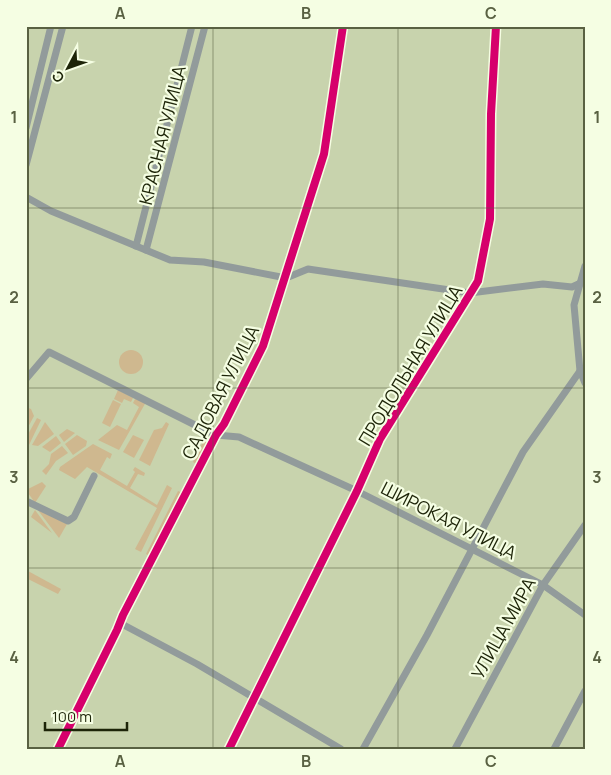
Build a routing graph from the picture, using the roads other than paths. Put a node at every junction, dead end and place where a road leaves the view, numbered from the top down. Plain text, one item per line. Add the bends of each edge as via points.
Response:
1 (51, 26) edge
2 (63, 26) edge
3 (192, 26) edge
4 (205, 26) edge
5 (342, 26) edge
6 (496, 26) edge
7 (26, 128) edge
8 (26, 165) edge
9 (26, 197) edge
10 (136, 246) junction
11 (146, 250) junction
12 (585, 266) edge
13 (286, 278) junction
14 (583, 282) edge
15 (470, 293) junction
16 (580, 371) junction
17 (26, 379) edge
18 (585, 383) edge
19 (216, 434) junction
20 (94, 476) dead end
21 (357, 490) junction
22 (26, 501) edge
23 (585, 525) edge
24 (473, 549) junction
25 (543, 584) junction
26 (585, 615) edge
27 (120, 623) junction
28 (585, 690) edge
29 (254, 698) junction
30 (58, 749) edge
31 (229, 749) edge
32 (341, 749) edge
33 (363, 749) edge
34 (455, 749) edge
35 (554, 749) edge

1 - 7 street
2 - 8 street
3 - 10 street, КРАСНАЯ УЛИЦА
4 - 11 street, КРАСНАЯ УЛИЦА
5 - 13 street, САДОВАЯ УЛИЦА via 324,154
6 - 15 street, ПРОДОЛЬНАЯ УЛИЦА via 490,219 478,281
9 - 10 street via 51,211
10 - 11 street
11 - 13 street via 170,260 204,262
12 - 14 street
13 - 15 street via 308,269
13 - 19 street, САДОВАЯ УЛИЦА via 263,346
14 - 15 street via 572,287 543,284
14 - 16 street via 574,305
15 - 21 street, ПРОДОЛЬНАЯ УЛИЦА via 380,439
16 - 18 street
16 - 24 street via 523,452
17 - 19 street, ШИРОКАЯ УЛИЦА via 49,352
19 - 21 street, ШИРОКАЯ УЛИЦА via 239,437
19 - 27 street, САДОВАЯ УЛИЦА
20 - 22 street via 74,517 68,521
21 - 24 street, ШИРОКАЯ УЛИЦА
21 - 29 street, ПРОДОЛЬНАЯ УЛИЦА
23 - 25 street, УЛИЦА МИРА
24 - 25 street, ШИРОКАЯ УЛИЦА
24 - 33 street
25 - 26 street, ШИРОКАЯ УЛИЦА
25 - 34 street, УЛИЦА МИРА
27 - 29 street
27 - 30 street, САДОВАЯ УЛИЦА
28 - 35 street
29 - 31 street, ПРОДОЛЬНАЯ УЛИЦА
29 - 32 street

